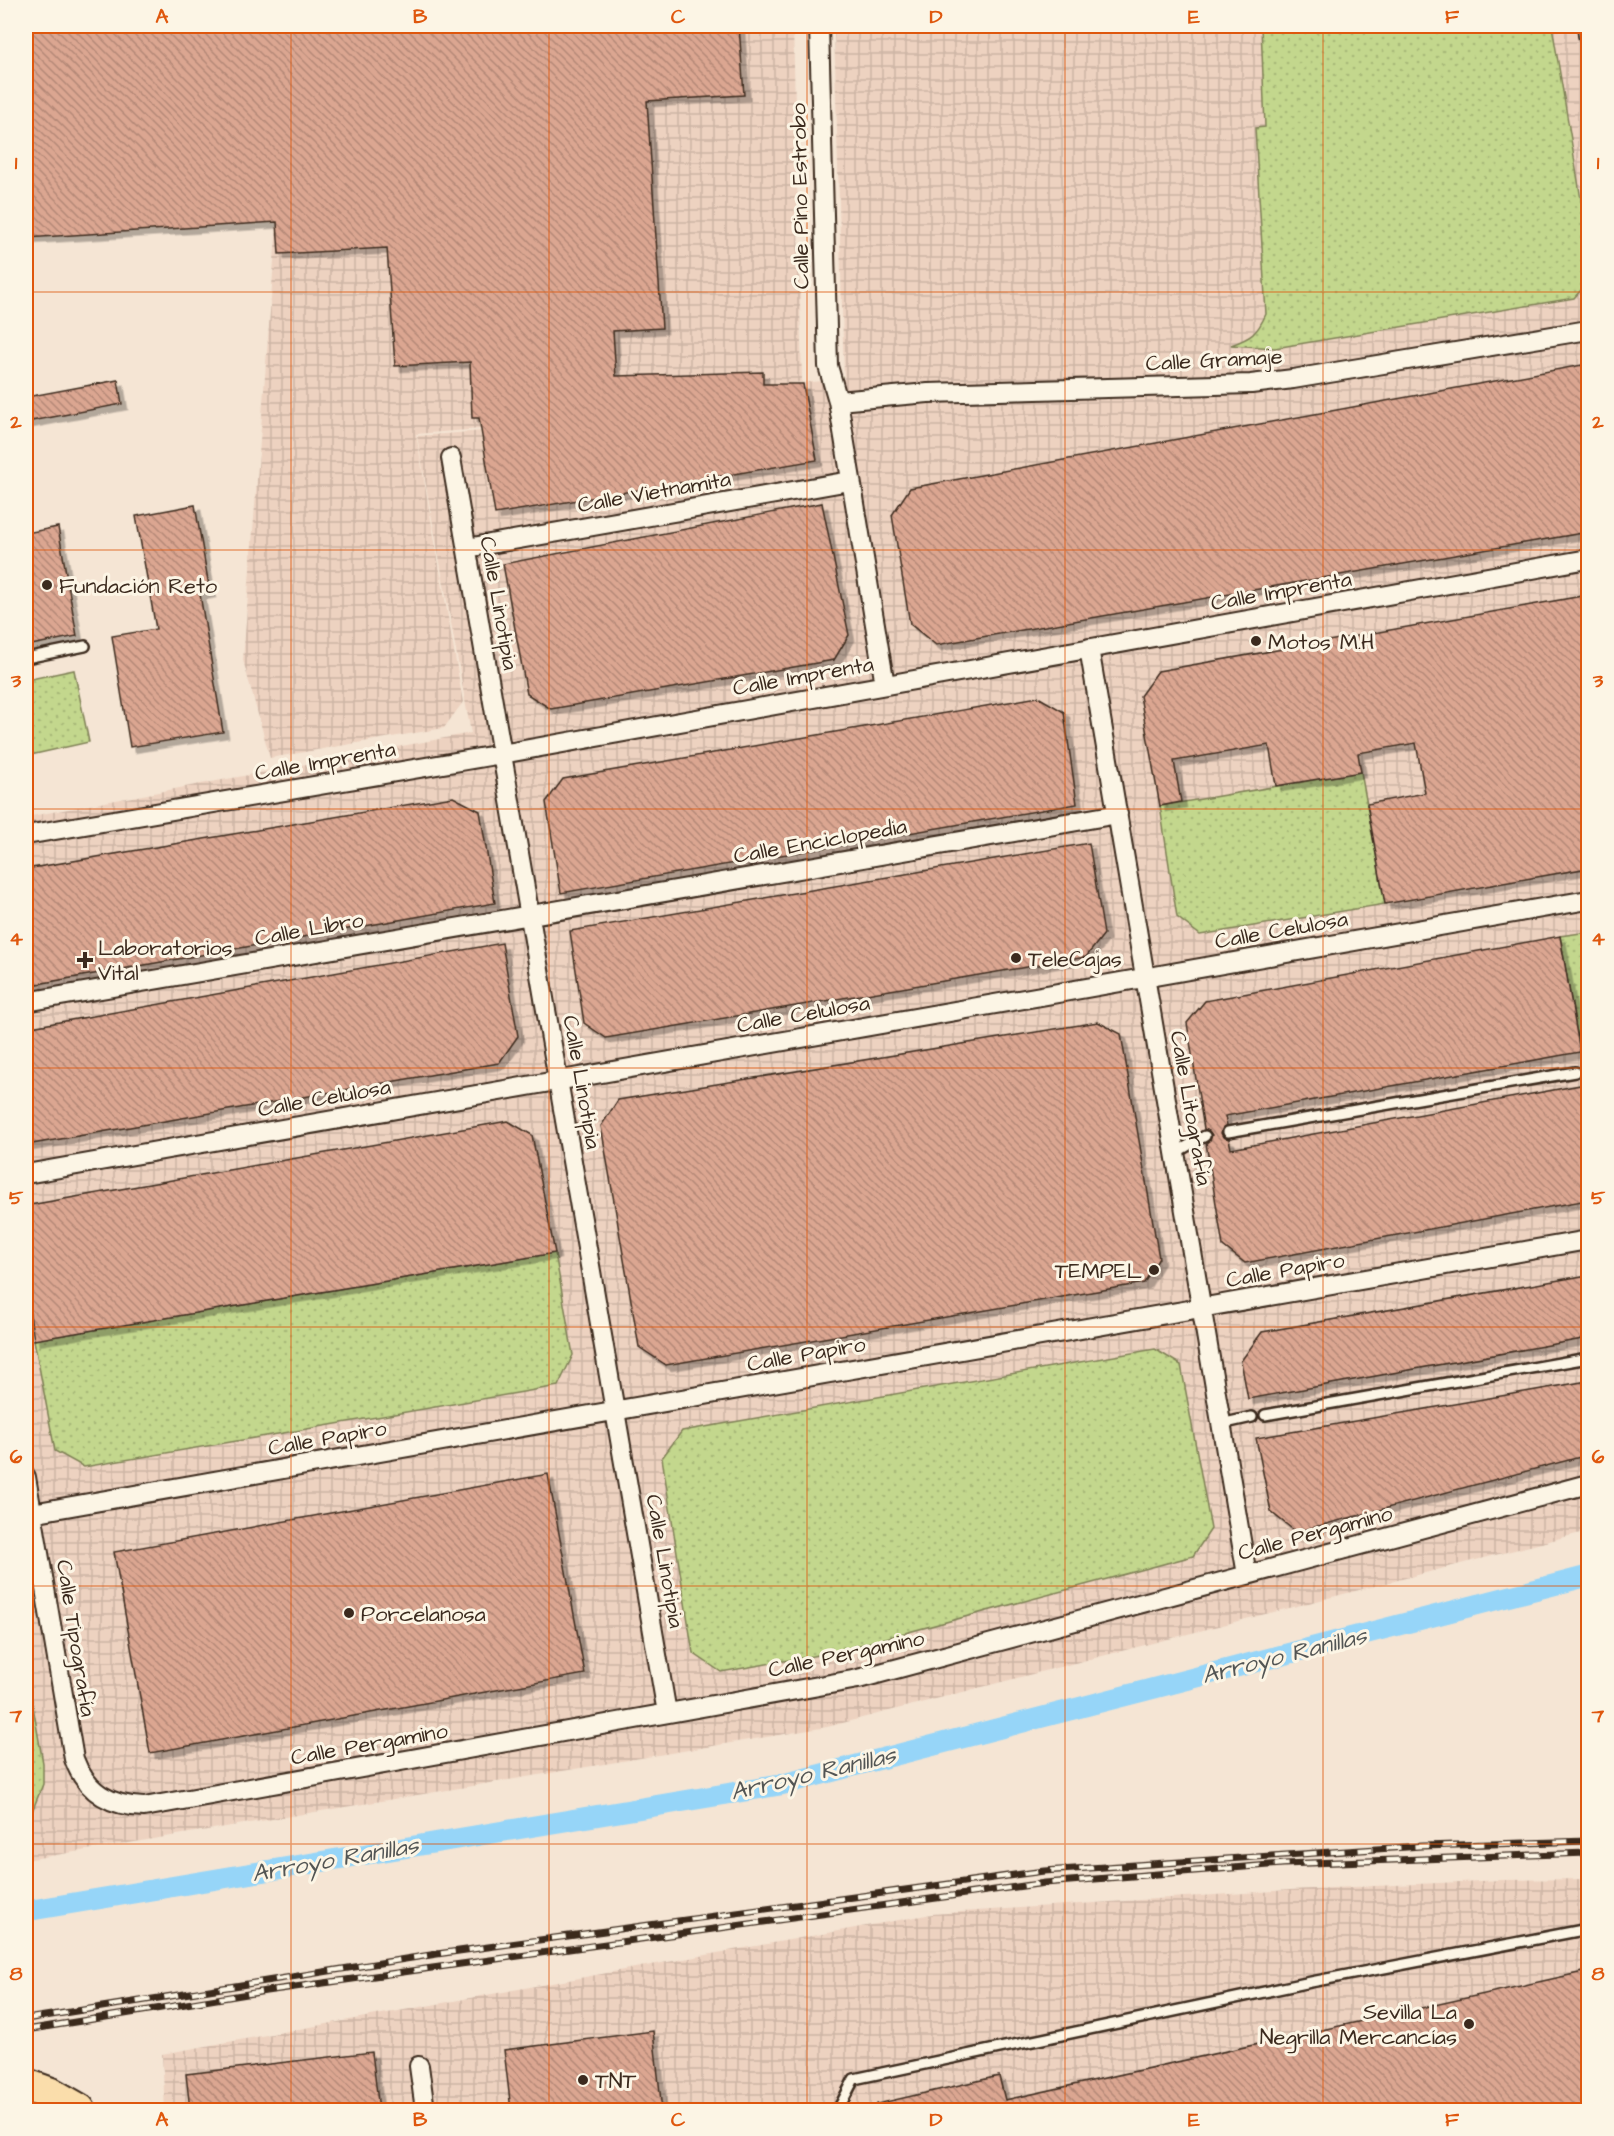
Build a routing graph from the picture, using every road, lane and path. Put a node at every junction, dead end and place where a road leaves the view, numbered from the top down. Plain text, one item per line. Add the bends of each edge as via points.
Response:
1 (819, 26) edge
2 (1587, 26) edge
3 (1588, 35) edge
4 (1588, 330) edge
5 (838, 401) junction
6 (451, 458) dead end
7 (850, 481) junction
8 (467, 548) junction
9 (1588, 559) edge
10 (85, 646) dead end
11 (1089, 648) junction
12 (26, 658) edge
13 (885, 685) junction
14 (502, 754) junction
15 (1118, 813) junction
16 (26, 835) edge
17 (1588, 900) edge
18 (530, 915) junction
19 (1146, 977) junction
20 (26, 1002) edge
21 (1575, 1072) dead end
22 (558, 1080) junction
23 (1228, 1131) dead end
24 (1205, 1136) dead end
25 (1175, 1154) junction
26 (26, 1174) edge
27 (1588, 1240) edge
28 (1202, 1308) junction
29 (1588, 1358) edge
30 (615, 1411) junction
31 (1265, 1415) dead end
32 (1252, 1417) dead end
33 (1221, 1424) junction
34 (26, 1477) edge
35 (1588, 1484) edge
36 (32, 1513) junction
37 (1247, 1575) junction
38 (667, 1713) junction
39 (103, 1797) joint
40 (1588, 1929) edge
41 (419, 2066) dead end
42 (26, 2085) edge
43 (79, 2110) edge
44 (424, 2110) edge
45 (838, 2110) edge

1 - 5 street, Calle Pino Estrobo via 828,366
2 - 3 street
4 - 5 street, Calle Gramaje via 1251,384 928,393
5 - 7 street, Calle Pino Estrobo
6 - 8 street, Calle Linotipia
7 - 8 street, Calle Vietnamita
7 - 13 street, Calle Pino Estrobo
8 - 14 street, Calle Linotipia
9 - 11 street, Calle Imprenta
10 - 12 lane
11 - 13 street, Calle Imprenta
11 - 15 street, Calle Litografía
13 - 14 street, Calle Imprenta
14 - 16 street, Calle Imprenta
14 - 18 street, Calle Linotipia
15 - 18 street, Calle Enciclopedia
15 - 19 street, Calle Litografía
17 - 19 street, Calle Celulosa
18 - 20 street, Calle Libro
18 - 22 street, Calle Linotipia
19 - 22 street, Calle Celulosa
19 - 25 street, Calle Litografía
21 - 23 lane
22 - 26 street, Calle Celulosa
22 - 30 street, Calle Linotipia
24 - 25 lane
25 - 28 street, Calle Litografía
27 - 28 street, Calle Papiro
28 - 30 street, Calle Papiro
28 - 33 street, Calle Litografía
29 - 31 lane
30 - 36 street, Calle Papiro
30 - 38 street, Calle Linotipia
32 - 33 lane
33 - 37 street, Calle Litografía
34 - 36 street, Calle Tipografía
35 - 37 street, Calle Pergamino
36 - 39 street, Calle Tipografía via 74,1760 84,1781
37 - 38 street, Calle Pergamino via 858,1679
38 - 39 street, Calle Pergamino via 144,1807 122,1805
40 - 45 lane via 1311,1982 854,2079
41 - 44 street
42 - 43 highway

